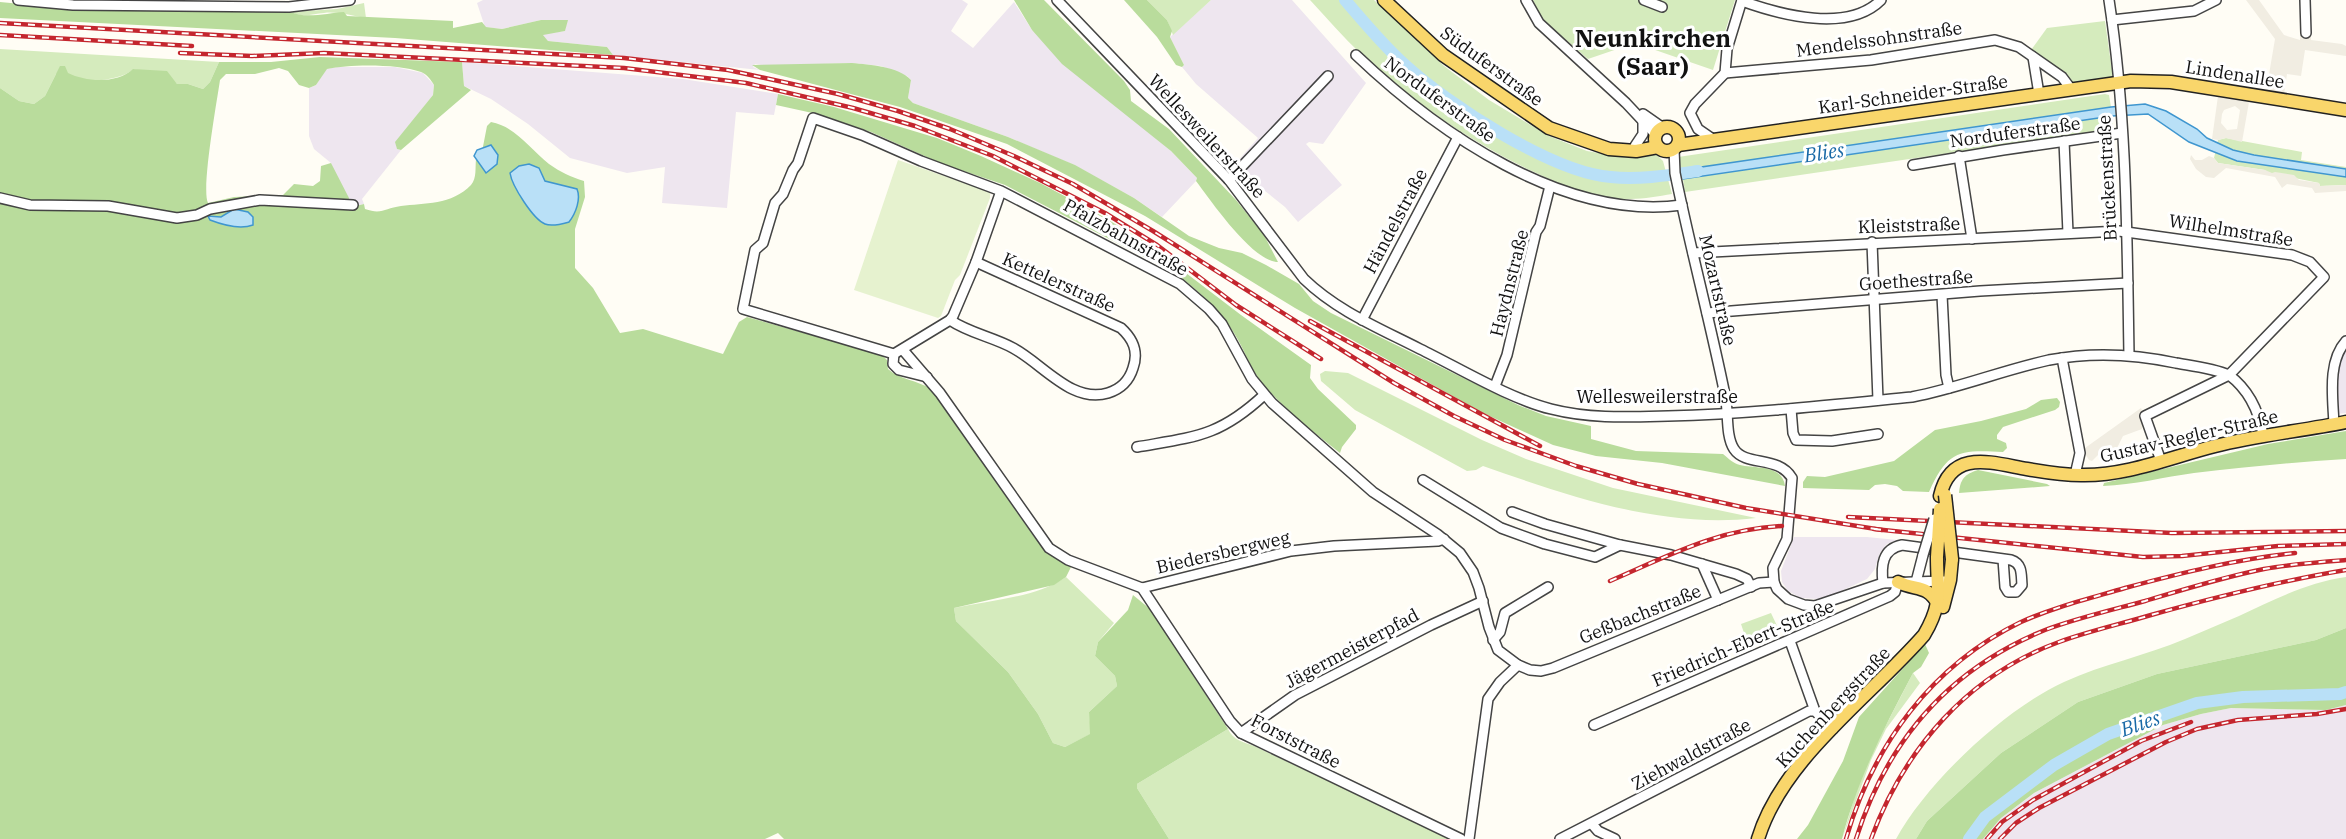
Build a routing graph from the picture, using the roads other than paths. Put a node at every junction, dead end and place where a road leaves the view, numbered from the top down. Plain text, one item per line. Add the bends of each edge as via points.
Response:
1 (18, 0) edge
2 (350, 0) edge
3 (1057, 0) edge
4 (1384, 0) edge
5 (1526, 0) edge
6 (1644, 0) edge
7 (1742, 0) edge
8 (1881, 0) edge
9 (2109, 0) edge
10 (2216, 0) edge
11 (2305, 0) edge
12 (1662, 7) dead end
13 (2112, 20) junction
14 (2306, 33) dead end
15 (1356, 55) dead end
16 (2033, 57) junction
17 (1725, 73) junction
18 (1328, 76) dead end
19 (2071, 89) junction
20 (2119, 89) junction
21 (2039, 94) junction
22 (1626, 103) junction
23 (2346, 110) edge
24 (1643, 122) junction
25 (2122, 130) junction
26 (1458, 137) junction
27 (1714, 140) junction
28 (2064, 141) junction
29 (1590, 143) junction
30 (1667, 145) junction
31 (1635, 146) junction
32 (1959, 156) junction
33 (1912, 165) dead end
34 (1229, 180) junction
35 (1550, 186) junction
36 (1000, 191) junction
37 (0, 198) edge
38 (353, 205) dead end
39 (1682, 205) junction
40 (2126, 232) junction
41 (2068, 233) junction
42 (1972, 239) junction
43 (1872, 242) junction
44 (1693, 253) junction
45 (976, 262) junction
46 (2128, 283) junction
47 (1942, 295) junction
48 (1875, 299) junction
49 (1707, 313) junction
50 (950, 320) junction
51 (1362, 320) junction
52 (2346, 341) edge
53 (898, 352) junction
54 (2129, 356) junction
55 (2062, 358) junction
56 (2229, 375) junction
57 (927, 377) junction
58 (1495, 386) junction
59 (1949, 388) junction
60 (1263, 395) junction
61 (1878, 400) junction
62 (1791, 409) junction
63 (1728, 414) junction
64 (2340, 424) edge
65 (1878, 434) dead end
66 (2263, 435) junction
67 (1137, 447) dead end
68 (2161, 461) junction
69 (2075, 476) junction
70 (1423, 480) dead end
71 (1942, 490) junction
72 (1512, 512) dead end
73 (1444, 539) junction
74 (1620, 545) junction
75 (2003, 559) dead end
76 (1702, 564) junction
77 (1951, 573) junction
78 (1774, 582) junction
79 (1898, 582) junction
80 (1916, 582) junction
81 (1938, 582) junction
82 (1883, 583) junction
83 (1548, 587) dead end
84 (1751, 587) junction
85 (1142, 588) junction
86 (1718, 600) junction
87 (1483, 601) junction
88 (1938, 604) junction
89 (1924, 635) junction
90 (1493, 640) junction
91 (1790, 641) junction
92 (1518, 665) junction
93 (1815, 711) junction
94 (1594, 725) dead end
95 (1833, 729) junction
96 (1241, 733) junction
97 (1592, 824) junction
98 (1461, 839) edge
99 (1469, 839) edge
100 (1560, 839) edge
101 (1615, 839) edge
102 (1758, 839) edge

1 - 2 street via 73,5 289,7
3 - 34 street, Wellesweilerstraße
4 - 29 main road, Süduferstraße via 1428,42 1487,87 1549,128
5 - 22 street via 1539,23
6 - 12 street
7 - 8 street via 1779,13 1822,18 1857,15
7 - 17 street via 1727,49
9 - 13 street, Brückenstraße
10 - 13 street via 2194,11
11 - 14 street
13 - 20 street, Brückenstraße
15 - 26 street, Norduferstraße via 1382,80
16 - 17 street, Mendelssohnstraße via 2019,47 1995,40 1871,60
16 - 19 street, Mendelssohnstraße via 2062,77
16 - 21 street
17 - 27 street via 1690,113 1698,129
18 - 34 street
19 - 20 main road, Karl-Schneider-Straße
19 - 21 main road, Karl-Schneider-Straße
20 - 23 main road, Lindenallee via 2171,82
20 - 25 street, Brückenstraße
21 - 27 main road, Karl-Schneider-Straße
22 - 24 street
22 - 30 street
24 - 30 street
24 - 31 street via 1643,134
25 - 28 street, Norduferstraße
25 - 40 street, Brückenstraße
26 - 35 street, Norduferstraße
26 - 51 street, Händelstraße
27 - 30 main road, Karl-Schneider-Straße
28 - 32 street, Norduferstraße
28 - 41 street
29 - 30 main road, Süduferstraße via 1622,151
29 - 31 main road, Süduferstraße
30 - 31 main road, Süduferstraße
30 - 39 street, Mozartstraße
32 - 33 street, Norduferstraße
32 - 42 street
34 - 51 street, Wellesweilerstraße via 1304,279 1329,301
35 - 39 street, Norduferstraße via 1616,203
35 - 58 street, Haydnstraße via 1507,356
36 - 45 street
36 - 53 street, Pfalzbahnstraße via 813,118 798,163 775,203 763,243 755,250 743,309
36 - 60 street, Pfalzbahnstraße via 1180,284 1221,324
37 - 38 street via 30,205 108,206 177,218 260,200
39 - 44 street, Mozartstraße
40 - 41 street, Kleiststraße
40 - 46 street, Brückenstraße
40 - 56 street, Wilhelmstraße via 2292,255 2310,262 2324,277
41 - 42 street, Kleiststraße
42 - 43 street, Kleiststraße
43 - 44 street, Kleiststraße
43 - 48 street
44 - 49 street, Mozartstraße
45 - 50 street
45 - 50 street, Kettelerstraße via 1121,328 1134,343 1133,370 1116,390 1086,394 1068,388 1027,355
46 - 47 street, Goethestraße
46 - 54 street, Brückenstraße
47 - 48 street, Goethestraße
47 - 59 street
48 - 49 street, Goethestraße
48 - 61 street
49 - 63 street, Mozartstraße
50 - 53 street
51 - 58 street, Wellesweilerstraße
52 - 64 street via 2335,360
53 - 57 street, Biedersbergweg
53 - 57 street via 893,360 896,367
54 - 55 street, Wellesweilerstraße
54 - 56 street, Wellesweilerstraße
55 - 59 street, Wellesweilerstraße
55 - 69 street via 2080,453
56 - 66 street via 2252,401
56 - 68 street via 2145,416
57 - 85 street, Biedersbergweg via 1049,548 1068,560
58 - 63 street, Wellesweilerstraße via 1536,405 1578,415
59 - 61 street, Wellesweilerstraße
60 - 67 street via 1230,423 1214,431
60 - 73 street, Pfalzbahnstraße via 1373,492
61 - 62 street, Wellesweilerstraße
62 - 63 street, Wellesweilerstraße
62 - 65 street via 1796,440 1832,441
63 - 78 street, Mozartstraße via 1730,439 1738,454 1782,466 1792,478 1789,532 1775,561
64 - 66 main road, Gustav-Regler-Straße
66 - 68 main road, Gustav-Regler-Straße
68 - 69 main road, Gustav-Regler-Straße via 2112,475
69 - 71 main road, Gustav-Regler-Straße via 1988,462 1965,464 1953,470
70 - 74 street via 1501,528 1536,541 1595,557
71 - 77 main road, Kuchenbergstraße, bridge
71 - 80 street, bridge
71 - 81 main road, Kuchenbergstraße, bridge
72 - 74 street
73 - 85 street, Biedersbergweg via 1291,551
73 - 87 street via 1465,559
74 - 76 street
75 - 82 street via 1902,545 1891,548 1884,558
76 - 84 street via 1743,576
76 - 86 street
77 - 81 street
77 - 89 main road, Kuchenbergstraße via 1938,620
78 - 82 street via 1781,595 1810,606
78 - 84 street, Geßbachstraße
79 - 80 street
79 - 82 street
79 - 88 main road via 1928,591
79 - 91 street, Friedrich-Ebert-Straße via 1890,596
80 - 81 street
81 - 88 main road, Kuchenbergstraße
83 - 90 street via 1505,613
84 - 86 street, Geßbachstraße
85 - 96 street, Forststraße
86 - 92 street, Geßbachstraße via 1553,668 1541,671
87 - 90 street
87 - 96 street, Jägermeisterpfad via 1295,695
88 - 89 main road, Kuchenbergstraße
89 - 95 main road, Kuchenbergstraße
90 - 92 street via 1498,650
91 - 93 street
91 - 94 street, Friedrich-Ebert-Straße
92 - 99 street via 1488,699
93 - 95 street
93 - 97 street, Ziehwaldstraße
95 - 102 main road, Kuchenbergstraße via 1785,784
96 - 98 street, Forststraße
97 - 100 street, Ziehwaldstraße
97 - 101 street

